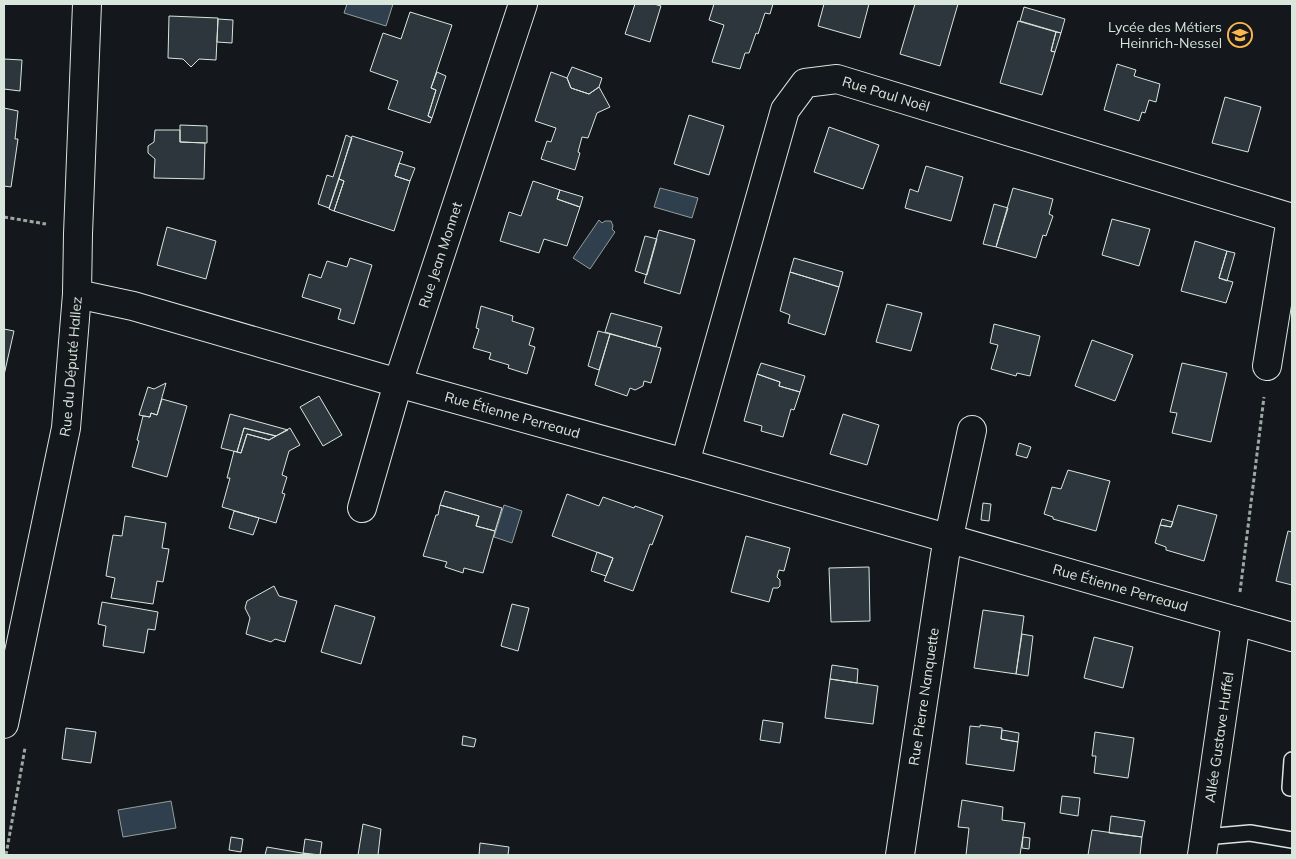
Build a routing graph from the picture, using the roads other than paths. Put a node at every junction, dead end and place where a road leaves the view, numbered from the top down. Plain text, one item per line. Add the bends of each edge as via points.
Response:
1 (87, 4) edge
2 (523, 4) edge
3 (1292, 218) edge
4 (77, 294) junction
5 (1267, 366) road end
6 (398, 383) junction
7 (972, 430) dead end
8 (684, 463) junction
9 (362, 508) dead end
10 (948, 539) junction
11 (15, 612) edge
12 (1236, 621) junction
13 (1292, 637) edge
14 (4, 724) edge
15 (1292, 760) edge
16 (1292, 788) edge
17 (1292, 840) edge
18 (1204, 846) edge
19 (900, 855) edge

1 - 4 street, Rue du Député Hallez
2 - 6 street, Rue Jean Monnet
3 - 5 street, Rue Paul Noël
3 - 8 street, Rue Paul Noël via 837,79 805,83 785,110
4 - 6 street, Rue Étienne Perreaud via 133,306
4 - 11 street, Rue du Député Hallez via 66,428
6 - 8 street, Rue Étienne Perreaud
6 - 9 street, Rue Jean Monnet
7 - 10 street
8 - 10 street, Rue Étienne Perreaud
10 - 12 street, Rue Étienne Perreaud
10 - 19 street, Rue Pierre Nanquette
11 - 14 street, Rue du Député Hallez
12 - 13 street, Rue Étienne Perreaud
12 - 18 street, Allée Gustave Huffel
15 - 16 lane
17 - 18 lane via 1250,834

